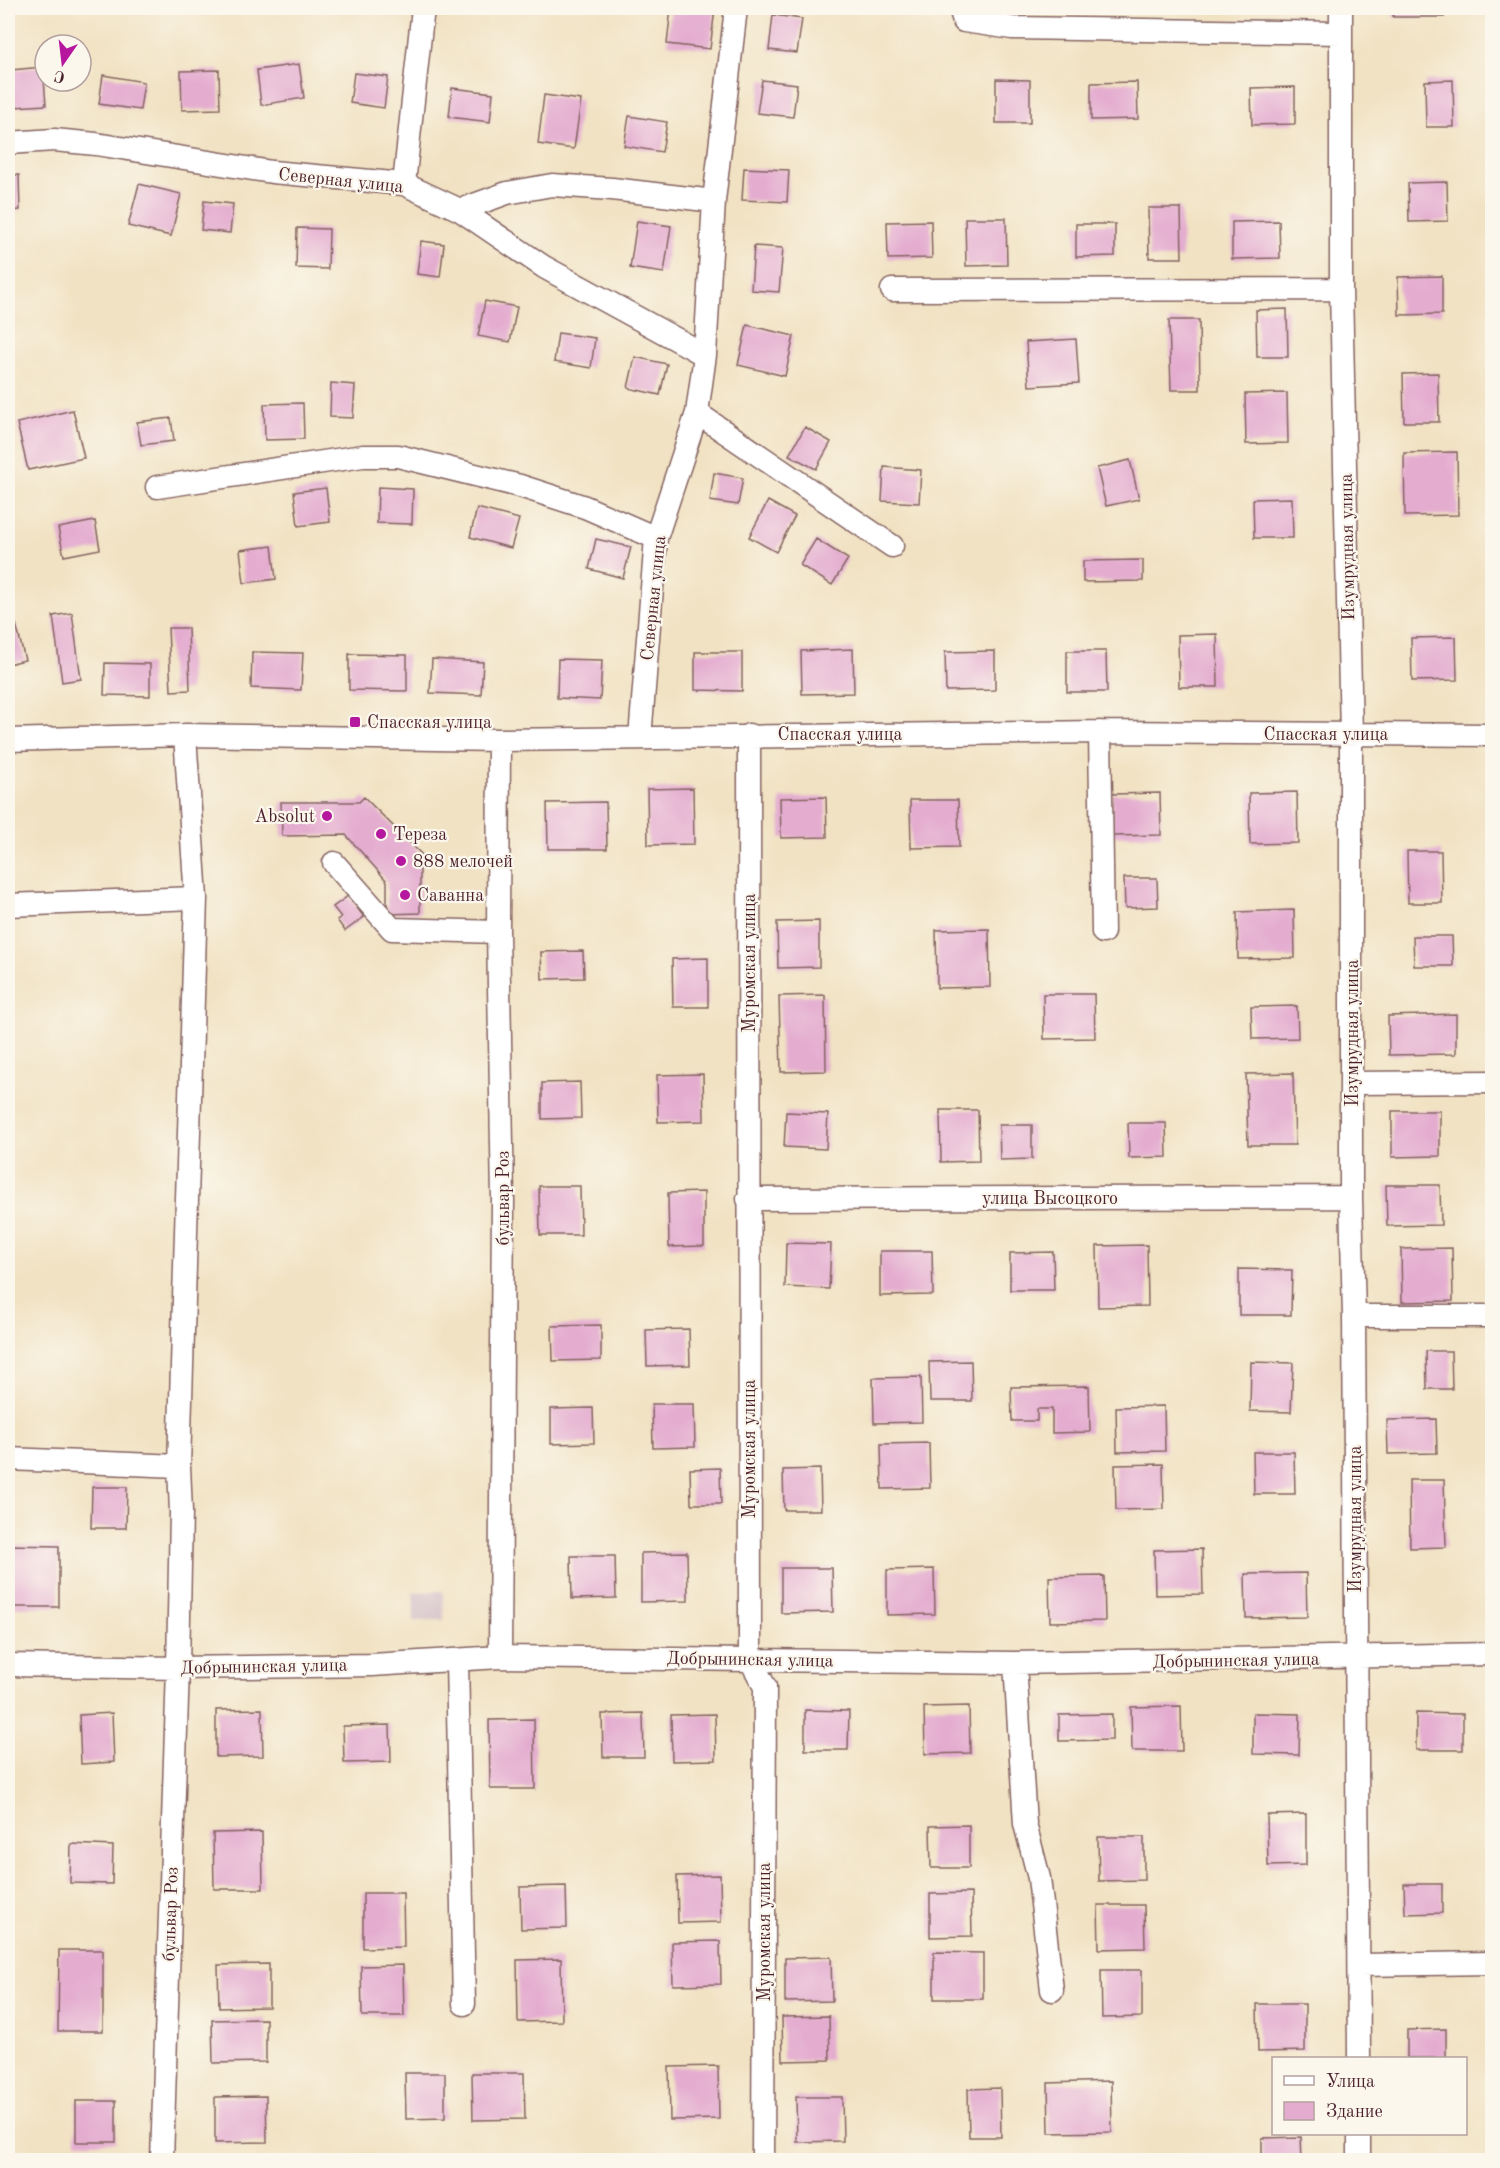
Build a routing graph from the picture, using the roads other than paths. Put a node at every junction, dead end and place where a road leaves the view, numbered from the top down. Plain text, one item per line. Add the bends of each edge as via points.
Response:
1 (423, 8) edge
2 (736, 8) edge
3 (960, 8) edge
4 (1341, 8) edge
5 (1341, 33) junction
6 (8, 143) edge
7 (404, 184) junction
8 (714, 201) junction
9 (460, 210) junction
10 (892, 290) dead end
11 (1341, 290) junction
12 (705, 355) junction
13 (697, 413) junction
14 (157, 487) dead end
15 (656, 538) junction
16 (892, 546) dead end
17 (1100, 732) junction
18 (185, 735) junction
19 (749, 735) junction
20 (1351, 735) junction
21 (1492, 735) edge
22 (640, 738) junction
23 (8, 740) edge
24 (499, 740) junction
25 (334, 863) dead end
26 (196, 898) junction
27 (8, 905) edge
28 (498, 932) junction
29 (1103, 932) dead end
30 (1492, 1082) edge
31 (1352, 1083) junction
32 (1351, 1197) junction
33 (748, 1199) junction
34 (1354, 1316) junction
35 (1492, 1316) edge
36 (8, 1459) edge
37 (179, 1466) junction
38 (1492, 1654) edge
39 (500, 1657) junction
40 (1355, 1658) junction
41 (750, 1659) junction
42 (457, 1660) junction
43 (1016, 1663) junction
44 (8, 1665) edge
45 (178, 1668) junction
46 (1492, 1963) edge
47 (1359, 1965) junction
48 (1052, 1990) dead end
49 (464, 2004) dead end
50 (1359, 2057) edge
51 (1359, 2135) edge
52 (162, 2160) edge
53 (763, 2160) edge
54 (1359, 2160) edge

1 - 7 street
2 - 8 street, Северная улица
3 - 5 street via 964,21 1012,28
4 - 5 street, Изумрудная улица
5 - 11 street, Изумрудная улица
6 - 7 street, Северная улица via 64,141 146,150 272,172
7 - 9 street, Северная улица
8 - 9 street via 552,185 507,193
8 - 12 street, Северная улица
9 - 12 street, Северная улица via 544,267
10 - 11 street
11 - 20 street, Изумрудная улица
12 - 13 street, Северная улица
13 - 15 street, Северная улица
13 - 16 street
14 - 15 street via 363,456 398,456 520,486 585,507
15 - 22 street, Северная улица
17 - 19 street, Спасская улица
17 - 20 street, Спасская улица
17 - 29 street
18 - 23 street, Спасская улица
18 - 24 street, Спасская улица
18 - 26 street, бульвар Роз
19 - 22 street, Спасская улица
19 - 33 street, Муромская улица
20 - 21 street, Спасская улица
20 - 31 street, Изумрудная улица
22 - 24 street, Спасская улица
24 - 28 street, бульвар Роз
25 - 28 street via 392,929
26 - 27 street
26 - 37 street, бульвар Роз
28 - 39 street, бульвар Роз via 503,1199
30 - 31 street
31 - 32 street, Изумрудная улица
32 - 33 street, улица Высоцкого
32 - 34 street, Изумрудная улица
33 - 41 street, Муромская улица
34 - 35 street
34 - 40 street, Изумрудная улица
36 - 37 street
37 - 45 street, бульвар Роз
38 - 40 street, Добрынинская улица
39 - 41 street, Добрынинская улица
39 - 42 street, Добрынинская улица
40 - 43 street, Добрынинская улица
40 - 47 street, Изумрудная улица
41 - 43 street, Добрынинская улица
41 - 53 street, Муромская улица via 765,1687
42 - 45 street, Добрынинская улица
42 - 49 street
43 - 48 street via 1025,1824 1039,1878
44 - 45 street, Добрынинская улица
45 - 52 street, бульвар Роз
46 - 47 street
47 - 50 street, Изумрудная улица
51 - 54 street

